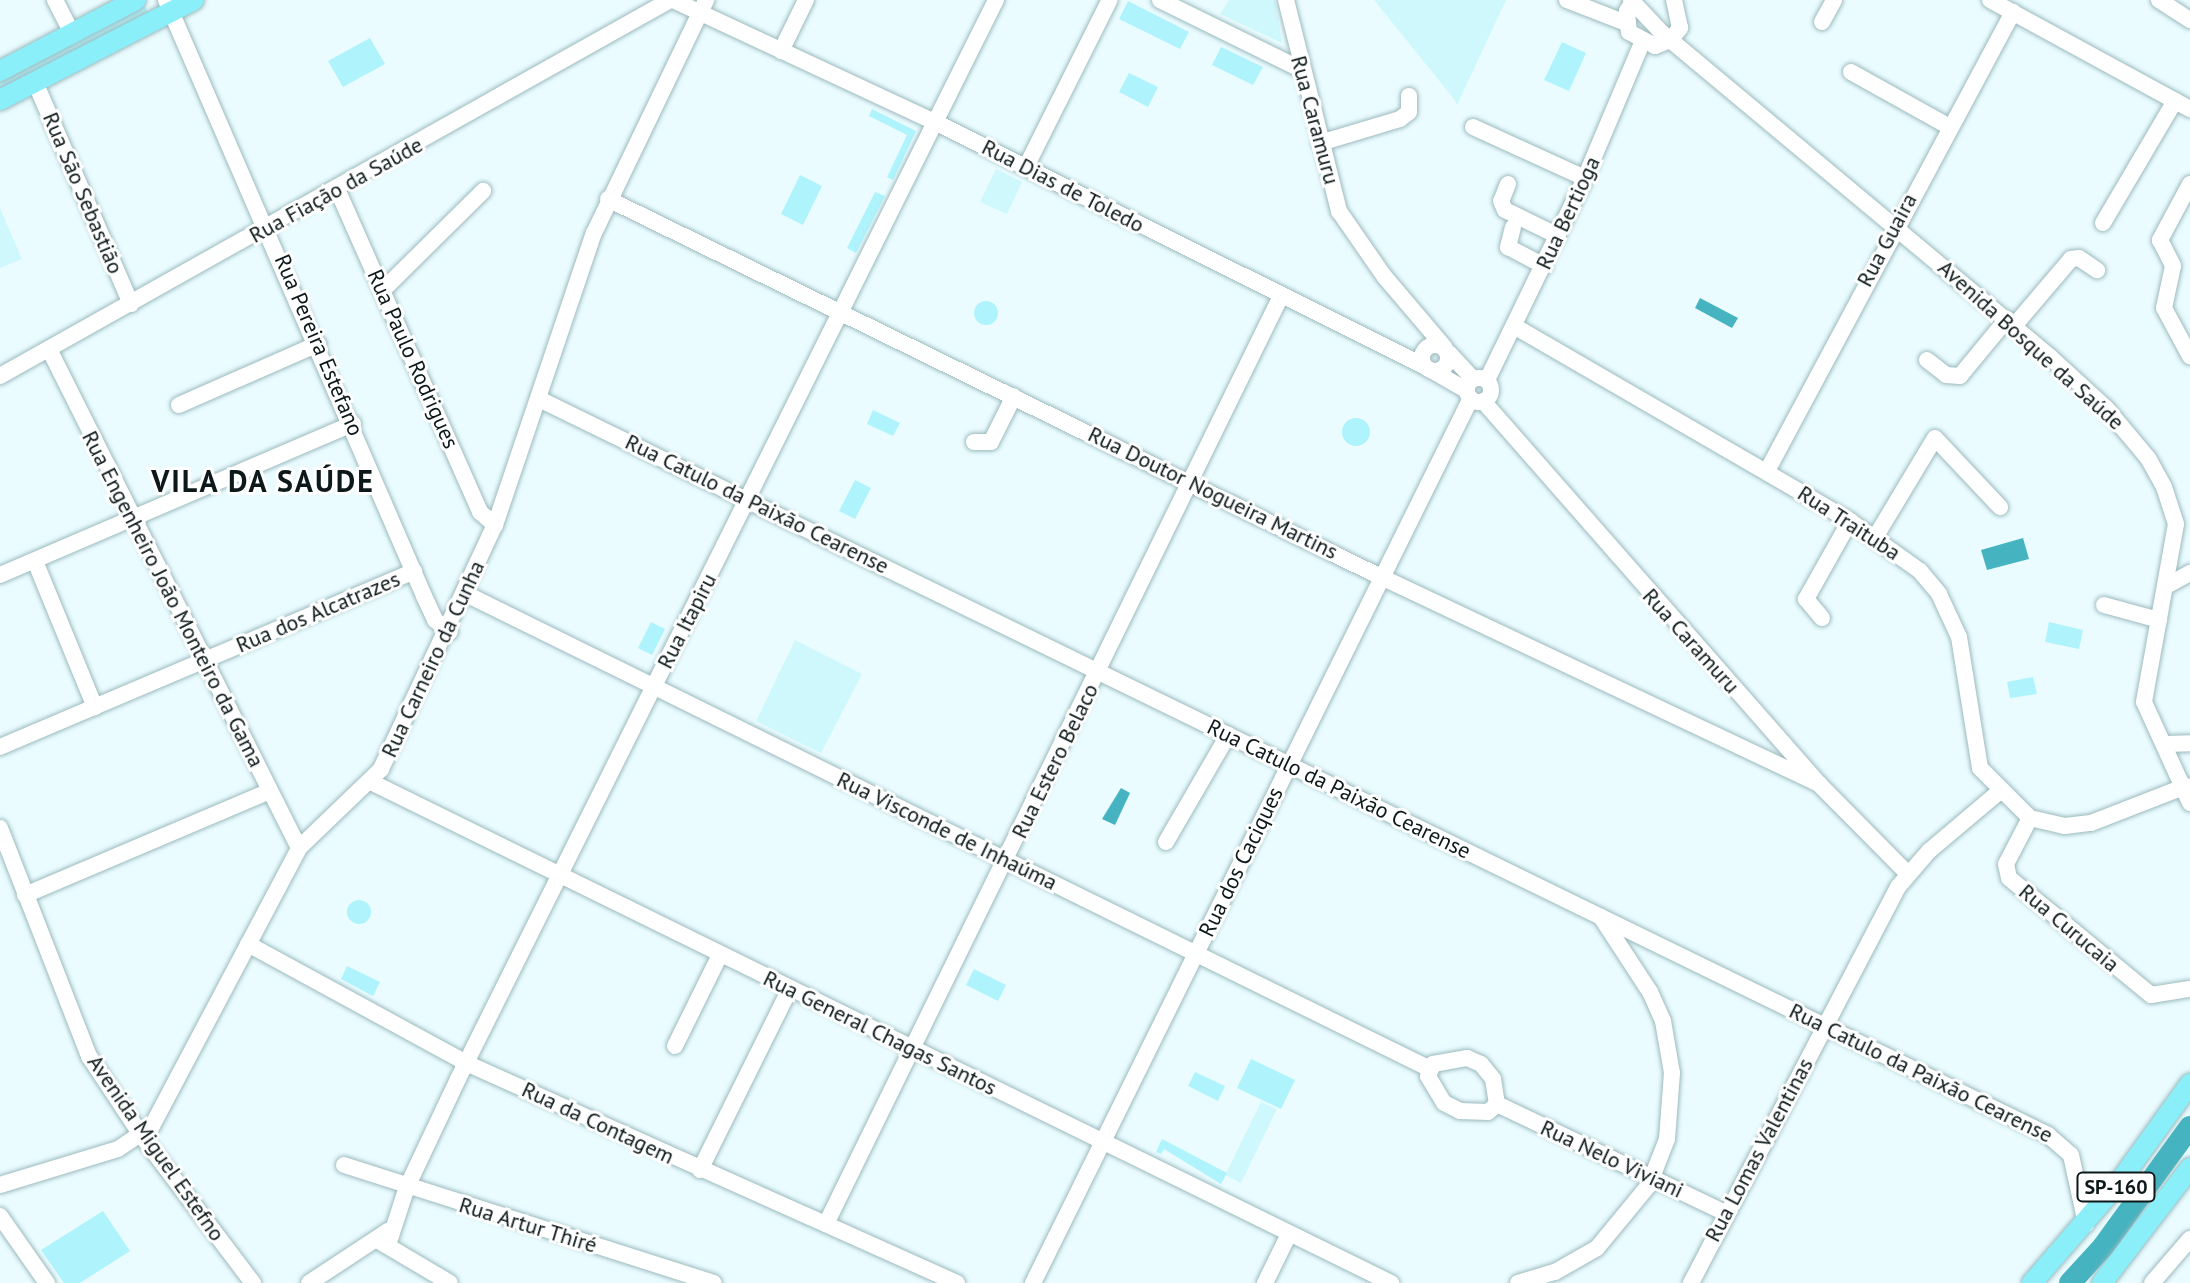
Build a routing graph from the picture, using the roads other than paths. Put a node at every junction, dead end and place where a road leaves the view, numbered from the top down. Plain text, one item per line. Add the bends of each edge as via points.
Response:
1 (55, 0) edge
2 (136, 0) edge
3 (194, 0) edge
4 (806, 0) edge
5 (996, 0) edge
6 (1160, 0) edge
7 (1286, 0) edge
8 (1567, 0) edge
9 (1632, 0) edge
10 (1674, 0) edge
11 (1834, 0) edge
12 (1990, 0) edge
13 (2159, 0) edge
14 (1109, 1) edge
15 (675, 2) edge
16 (169, 6) edge
17 (703, 6) edge
18 (2013, 12) junction
19 (2190, 20) edge
20 (1822, 22) dead end
21 (1626, 23) junction
22 (692, 28) junction
23 (72, 33) junction
24 (1670, 40) junction
25 (1642, 43) junction
26 (781, 51) junction
27 (1302, 70) junction
28 (0, 71) edge
29 (1851, 72) dead end
30 (35, 82) junction
31 (1409, 96) dead end
32 (0, 100) edge
33 (2182, 105) edge
34 (937, 123) junction
35 (1473, 127) dead end
36 (1950, 127) junction
37 (1320, 143) junction
38 (1026, 167) junction
39 (1585, 178) junction
40 (1508, 184) dead end
41 (2190, 184) edge
42 (337, 189) junction
43 (483, 191) dead end
44 (608, 199) junction
45 (2103, 223) dead end
46 (1895, 224) junction
47 (1513, 227) dead end
48 (269, 228) junction
49 (1558, 236) junction
50 (1544, 266) junction
51 (2097, 270) dead end
52 (383, 290) junction
53 (1281, 296) junction
54 (131, 304) junction
55 (842, 312) junction
56 (2010, 322) junction
57 (1514, 326) junction
58 (318, 344) junction
59 (49, 349) junction
60 (1447, 350) junction
61 (2190, 356) edge
62 (1927, 360) dead end
63 (1429, 369) junction
64 (0, 376) edge
65 (1476, 390) junction
66 (1014, 396) junction
67 (539, 399) junction
68 (179, 405) dead end
69 (353, 424) junction
70 (974, 442) dead end
71 (1767, 471) junction
72 (1191, 481) junction
73 (748, 500) junction
74 (2000, 507) dead end
75 (131, 520) junction
76 (1850, 521) junction
77 (495, 525) junction
78 (2183, 526) edge
79 (1876, 536) junction
80 (35, 561) junction
81 (414, 571) junction
82 (2190, 573) edge
83 (0, 575) edge
84 (1379, 576) junction
85 (2168, 585) junction
86 (466, 594) junction
87 (2104, 606) dead end
88 (1822, 618) dead end
89 (2159, 620) junction
90 (450, 632) junction
91 (203, 661) junction
92 (1099, 672) junction
93 (654, 688) junction
94 (95, 707) junction
95 (1228, 735) junction
96 (2190, 743) edge
97 (2166, 744) junction
98 (0, 747) edge
99 (1290, 764) junction
100 (369, 781) junction
101 (1819, 784) junction
102 (2186, 786) junction
103 (270, 791) junction
104 (1999, 792) junction
105 (2190, 803) edge
106 (2030, 818) junction
107 (0, 828) edge
108 (1166, 842) dead end
109 (299, 848) junction
110 (1007, 860) junction
111 (1907, 873) junction
112 (560, 877) junction
113 (25, 895) junction
114 (1600, 915) junction
115 (248, 944) junction
116 (1197, 953) junction
117 (720, 955) junction
118 (790, 989) junction
119 (2190, 989) edge
120 (1825, 1025) junction
121 (675, 1046) dead end
122 (914, 1050) junction
123 (466, 1063) junction
124 (1428, 1068) junction
125 (2190, 1084) edge
126 (1497, 1104) junction
127 (141, 1135) junction
128 (1103, 1142) junction
129 (344, 1165) dead end
130 (2190, 1168) edge
131 (700, 1170) junction
132 (1652, 1177) junction
133 (0, 1185) edge
134 (407, 1187) junction
135 (1726, 1213) junction
136 (0, 1216) edge
137 (826, 1224) junction
138 (2086, 1224) junction
139 (1289, 1234) junction
140 (385, 1239) junction
141 (2190, 1239) edge
142 (47, 1283) edge
143 (253, 1283) edge
144 (309, 1283) edge
145 (450, 1283) edge
146 (714, 1283) edge
147 (957, 1283) edge
148 (1033, 1283) edge
149 (1265, 1283) edge
150 (1391, 1283) edge
151 (1518, 1283) edge
152 (1691, 1283) edge
153 (2032, 1283) edge
154 (2102, 1283) edge
155 (2152, 1283) edge

1 - 23 street
2 - 23 main road
3 - 16 main road
4 - 26 street
5 - 34 street, Rua Itapiru
6 - 27 street
7 - 27 street, Rua Caramuru
8 - 21 street
9 - 21 street
9 - 24 street, Avenida Bosque da Saúde
10 - 24 street via 1681,18
11 - 20 street
12 - 18 street
13 - 19 street
14 - 38 street
15 - 17 street, Rua Dias de Toledo
15 - 22 street
15 - 42 street, Rua Fiação da Saúde
16 - 30 main road
16 - 48 street, Rua Pereira Estefano
17 - 22 street, Rua Carneiro da Cunha
17 - 26 street, Rua Dias de Toledo
18 - 33 street
18 - 36 street, Rua Guaira
21 - 25 street
22 - 44 street, Rua Carneiro da Cunha
23 - 28 main road
24 - 25 street via 1655,46
24 - 46 street, Avenida Bosque da Saúde
25 - 39 street, Rua Bertioga
26 - 34 street, Rua Dias de Toledo
27 - 37 street, Rua Caramuru
29 - 36 street
30 - 32 main road
30 - 54 street, Rua São Sebastião
31 - 37 street via 1409,112 1400,119
33 - 45 street
34 - 38 street, Rua Dias de Toledo
34 - 55 street, Rua Itapiru
35 - 39 street
36 - 46 street, Rua Guaira
37 - 60 street, Rua Caramuru via 1347,226
38 - 53 street, Rua Dias de Toledo
39 - 49 street, Rua Bertioga
40 - 49 street via 1501,201 1505,210
41 - 61 street via 2160,240 2173,266 2164,308
42 - 48 street, Rua Fiação da Saúde
42 - 52 street, Rua Paulo Rodrigues
43 - 52 street
44 - 55 street, Rua Doutor Nogueira Martins
44 - 67 street, Rua Carneiro da Cunha via 568,301
46 - 56 street, Avenida Bosque da Saúde
46 - 71 street, Rua Guaira
47 - 50 street via 1508,247
48 - 54 street, Rua Fiação da Saúde
48 - 58 street, Rua Pereira Estefano
49 - 50 street, Rua Bertioga
50 - 57 street, Rua Bertioga
51 - 56 street via 2079,258 2071,259
52 - 77 street, Rua Paulo Rodrigues via 480,512
53 - 63 street, Rua Dias de Toledo
53 - 72 street, Rua Estero Belaco
54 - 59 street, Rua Fiação da Saúde
55 - 66 street, Rua Doutor Nogueira Martins
55 - 73 street, Rua Itapiru
56 - 62 street via 1960,376 1946,375
56 - 78 street, Avenida Bosque da Saúde via 2123,426
57 - 65 street, Rua Bertioga
57 - 71 street, Rua Traituba
58 - 68 street
58 - 69 street, Rua Pereira Estefano
59 - 64 street, Rua Fiação da Saúde
59 - 75 street, Rua Engenheiro João Monteiro da Gama
60 - 63 street via 1444,368
60 - 63 street via 1426,348
60 - 65 street, Rua Caramuru
63 - 65 street, Rua Dias de Toledo
65 - 84 street, Rua dos Caciques
65 - 101 street, Rua Caramuru
66 - 70 street via 991,442
66 - 72 street, Rua Doutor Nogueira Martins
67 - 73 street, Rua Catulo da Paixão Cearense
67 - 77 street, Rua Carneiro da Cunha
69 - 75 street
69 - 81 street, Rua Pereira Estefano
71 - 76 street, Rua Traituba
72 - 84 street, Rua Doutor Nogueira Martins
72 - 92 street, Rua Estero Belaco
73 - 92 street, Rua Catulo da Paixão Cearense
73 - 93 street, Rua Itapiru
74 - 79 street via 1935,438
75 - 80 street
75 - 91 street, Rua Engenheiro João Monteiro da Gama
76 - 79 street, Rua Traituba
76 - 88 street via 1806,599
77 - 86 street, Rua Carneiro da Cunha
78 - 85 street, Avenida Bosque da Saúde
79 - 104 street, Rua Traituba via 1920,571 1949,611 1966,661 1976,757
80 - 83 street
80 - 94 street
81 - 90 street, Rua Pereira Estefano via 435,620
81 - 91 street, Rua dos Alcatrazes
82 - 85 street
84 - 99 street, Rua dos Caciques
84 - 101 street, Rua Doutor Nogueira Martins
85 - 89 street, Avenida Bosque da Saúde
86 - 90 street, Rua Carneiro da Cunha
86 - 93 street, Rua Visconde de Inhaúma
87 - 89 street
89 - 97 street, Avenida Bosque da Saúde via 2143,692 2148,715
90 - 100 street, Rua Carneiro da Cunha via 395,745
91 - 94 street, Rua dos Alcatrazes
91 - 103 street, Rua Engenheiro João Monteiro da Gama
92 - 95 street, Rua Catulo da Paixão Cearense
92 - 110 street, Rua Estero Belaco
93 - 110 street, Rua Visconde de Inhaúma
93 - 112 street, Rua Itapiru
94 - 98 street, Rua dos Alcatrazes
95 - 99 street, Rua Catulo da Paixão Cearense
95 - 108 street
96 - 97 street
97 - 102 street, Avenida Bosque da Saúde
99 - 114 street, Rua Catulo da Paixão Cearense
99 - 116 street, Rua dos Caciques
100 - 109 street, Rua Carneiro da Cunha
100 - 112 street, Rua General Chagas Santos
101 - 111 street, Rua Caramuru
102 - 105 street, Avenida Bosque da Saúde
102 - 106 street, Rua Traituba via 2091,823 2065,826
103 - 109 street, Rua Engenheiro João Monteiro da Gama
103 - 113 street
104 - 106 street, Rua Traituba
104 - 111 street, Rua Lomas Valentinas
106 - 119 street, Rua Curucaia via 2006,864 2009,878 2151,995
107 - 113 street, Avenida Miguel Estefno
109 - 115 street, Rua Carneiro da Cunha
110 - 116 street, Rua Visconde de Inhaúma
110 - 122 street, Rua Estero Belaco
111 - 120 street, Rua Lomas Valentinas
112 - 117 street, Rua General Chagas Santos
112 - 123 street, Rua Itapiru
113 - 127 street, Avenida Miguel Estefno via 79,1037
114 - 120 street, Rua Catulo da Paixão Cearense
114 - 132 street via 1650,992 1669,1046 1670,1117
115 - 123 street, Rua da Contagem
115 - 127 street, Rua Carneiro da Cunha via 158,1117
116 - 124 street, Rua Visconde de Inhaúma
116 - 128 street, Rua dos Caciques
117 - 118 street, Rua General Chagas Santos
117 - 121 street
118 - 122 street, Rua General Chagas Santos
118 - 131 street
120 - 135 street, Rua Lomas Valentinas
120 - 138 street, Rua Catulo da Paixão Cearense via 2061,1143 2074,1163
122 - 128 street, Rua General Chagas Santos
122 - 137 street, Rua Estero Belaco
123 - 131 street, Rua da Contagem
123 - 134 street, Rua Itapiru
124 - 126 street via 1435,1091 1460,1111 1488,1112
124 - 126 street via 1448,1059 1481,1064 1493,1079
125 - 138 main road, SP-160
126 - 132 street, Rua Nelo Viviani
127 - 133 street, Rua Carneiro da Cunha via 118,1149
127 - 143 street, Avenida Miguel Estefno
128 - 139 street, Rua General Chagas Santos
128 - 148 street, Rua dos Caciques
129 - 134 street, Rua Artur Thiré
130 - 154 main road, SP-160
131 - 137 street, Rua da Contagem
132 - 135 street, Rua Nelo Viviani
132 - 151 street via 1597,1248 1555,1272
134 - 140 street, Rua Itapiru
134 - 146 street, Rua Artur Thiré
135 - 152 street, Rua Lomas Valentinas
136 - 142 street
137 - 147 street, Rua da Contagem
138 - 153 main road, SP-160
139 - 149 street
139 - 150 street, Rua General Chagas Santos
140 - 144 street
140 - 145 street
141 - 155 street

